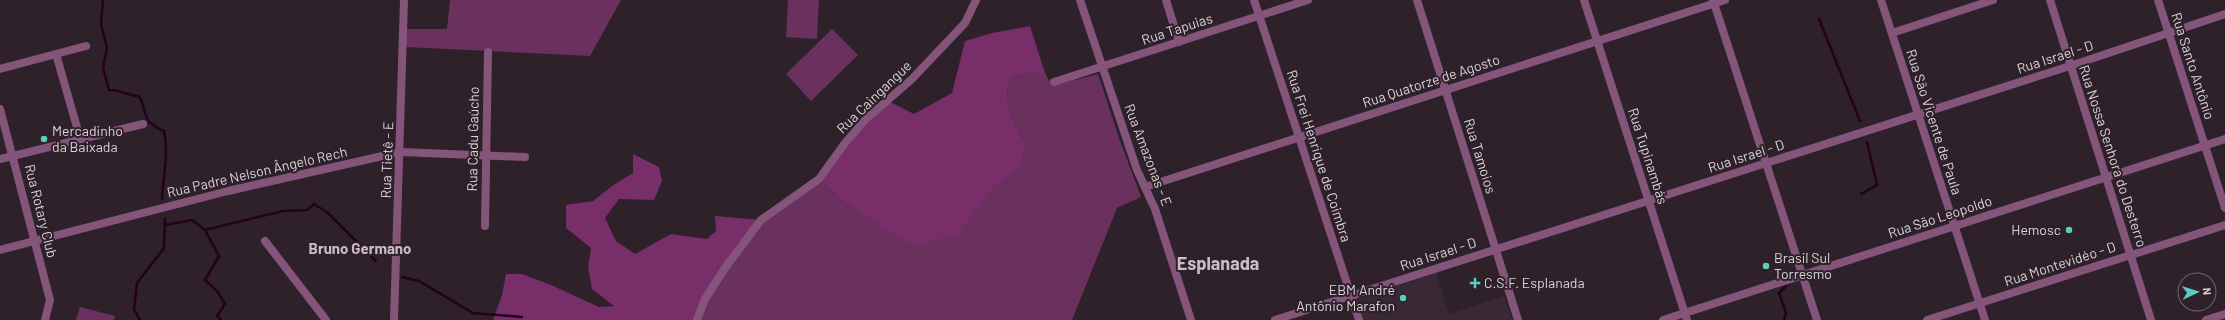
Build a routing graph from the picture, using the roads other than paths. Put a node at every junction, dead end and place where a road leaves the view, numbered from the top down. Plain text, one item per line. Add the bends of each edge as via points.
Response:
1 (404, 0) edge
2 (976, 0) edge
3 (1080, 0) edge
4 (1166, 0) edge
5 (1254, 0) edge
6 (1308, 0) edge
7 (1417, 0) edge
8 (1584, 0) edge
9 (1725, 0) edge
10 (1881, 0) edge
11 (1993, 0) edge
12 (2050, 0) edge
13 (2158, 0) edge
14 (1713, 2) edge
15 (2225, 14) edge
16 (1259, 16) junction
17 (1892, 32) junction
18 (2169, 33) junction
19 (1597, 41) junction
20 (1179, 42) junction
21 (86, 46) dead end
22 (488, 52) dead end
23 (56, 54) junction
24 (2070, 66) junction
25 (1102, 67) junction
26 (0, 69) edge
27 (1054, 82) dead end
28 (1446, 90) junction
29 (0, 109) edge
30 (1918, 114) junction
31 (143, 124) dead end
32 (80, 138) junction
33 (1299, 138) junction
34 (2225, 140) edge
35 (2205, 146) junction
36 (400, 152) junction
37 (14, 155) junction
38 (486, 155) junction
39 (525, 157) dead end
40 (0, 158) edge
41 (1765, 163) junction
42 (2106, 178) junction
43 (1145, 187) junction
44 (1648, 201) junction
45 (2225, 208) edge
46 (2225, 225) edge
47 (485, 226) dead end
48 (1954, 226) junction
49 (264, 241) dead end
50 (34, 242) junction
51 (0, 250) edge
52 (1495, 250) junction
53 (2130, 255) junction
54 (1802, 275) junction
55 (1351, 296) junction
56 (1979, 303) junction
57 (2225, 314) edge
58 (1685, 317) edge
59 (45, 320) edge
60 (326, 320) edge
61 (394, 320) edge
62 (697, 320) edge
63 (1191, 320) edge
64 (1275, 320) edge
65 (1359, 320) edge
66 (1518, 320) edge
67 (1663, 320) edge
68 (1817, 320) edge
69 (1927, 320) edge
70 (1985, 320) edge
71 (2151, 320) edge
72 (2206, 320) edge

1 - 36 street, Rua Tietê - E
2 - 62 street, Rua Caingangue via 965,23 912,79 865,120 819,178 762,220 725,268 705,299
3 - 25 street, Rua Amazonas - E
4 - 20 street
5 - 16 street, Rua Frei Henrique de Coimbra
6 - 16 street, Rua Tapuias
7 - 28 street, Rua Tamoios
8 - 19 street, Rua Tupinambás
9 - 14 street, Rua Quatorze de Agosto
10 - 17 street, Rua São Vicente de Paula
11 - 17 street
12 - 24 street, Rua Nossa Senhora do Desterro
13 - 18 street, Rua Santo Antônio
14 - 19 street, Rua Quatorze de Agosto
14 - 41 street
15 - 18 street, Rua Israel - D
16 - 20 street, Rua Tapuias
16 - 33 street, Rua Frei Henrique de Coimbra
17 - 30 street, Rua São Vicente de Paula
18 - 24 street, Rua Israel - D
18 - 35 street, Rua Santo Antônio
19 - 28 street, Rua Quatorze de Agosto
19 - 44 street, Rua Tupinambás
20 - 25 street, Rua Tapuias
21 - 23 street
22 - 38 street, Rua Cadu Gaúcho
23 - 26 street
23 - 32 street
24 - 30 street, Rua Israel - D
24 - 42 street, Rua Nossa Senhora do Desterro
25 - 27 street, Rua Tapuias
25 - 43 street, Rua Amazonas - E
28 - 33 street, Rua Quatorze de Agosto
28 - 52 street, Rua Tamoios
29 - 37 street, Rua Rotary Club
30 - 41 street, Rua Israel - D
30 - 48 street, Rua São Vicente de Paula
31 - 32 street
32 - 37 street
33 - 43 street, Rua Quatorze de Agosto
33 - 55 street, Rua Frei Henrique de Coimbra
34 - 35 street, Rua São Leopoldo
35 - 42 street, Rua São Leopoldo
35 - 45 street, Rua Santo Antônio
36 - 38 street, Rua Padre Nelson Ângelo Rech
36 - 50 street, Rua Padre Nelson Ângelo Rech via 228,191
36 - 61 street, Rua Tietê - E
37 - 40 street
37 - 50 street, Rua Rotary Club
38 - 39 street, Rua Padre Nelson Ângelo Rech
38 - 47 street, Rua Cadu Gaúcho
41 - 44 street, Rua Israel - D
41 - 54 street
42 - 48 street, Rua São Leopoldo
42 - 53 street, Rua Nossa Senhora do Desterro
43 - 63 street, Rua Amazonas - E via 1155,209
44 - 52 street, Rua Israel - D
44 - 58 street, Rua Tupinambás
46 - 53 street, Rua Montevidéo - D
48 - 54 street, Rua São Leopoldo
48 - 56 street, Rua São Vicente de Paula
49 - 60 street
50 - 51 street, Rua Padre Nelson Ângelo Rech
50 - 59 street, Rua Rotary Club via 50,300
52 - 55 street, Rua Israel - D
52 - 66 street, Rua Tamoios
53 - 56 street, Rua Montevidéo - D
53 - 71 street, Rua Nossa Senhora do Desterro
54 - 58 street, Rua São Leopoldo
54 - 68 street
55 - 64 street, Rua Israel - D
55 - 65 street, Rua Frei Henrique de Coimbra
56 - 69 street, Rua Montevidéo - D
56 - 70 street, Rua São Vicente de Paula
57 - 72 street
58 - 67 street, Rua São Leopoldo

